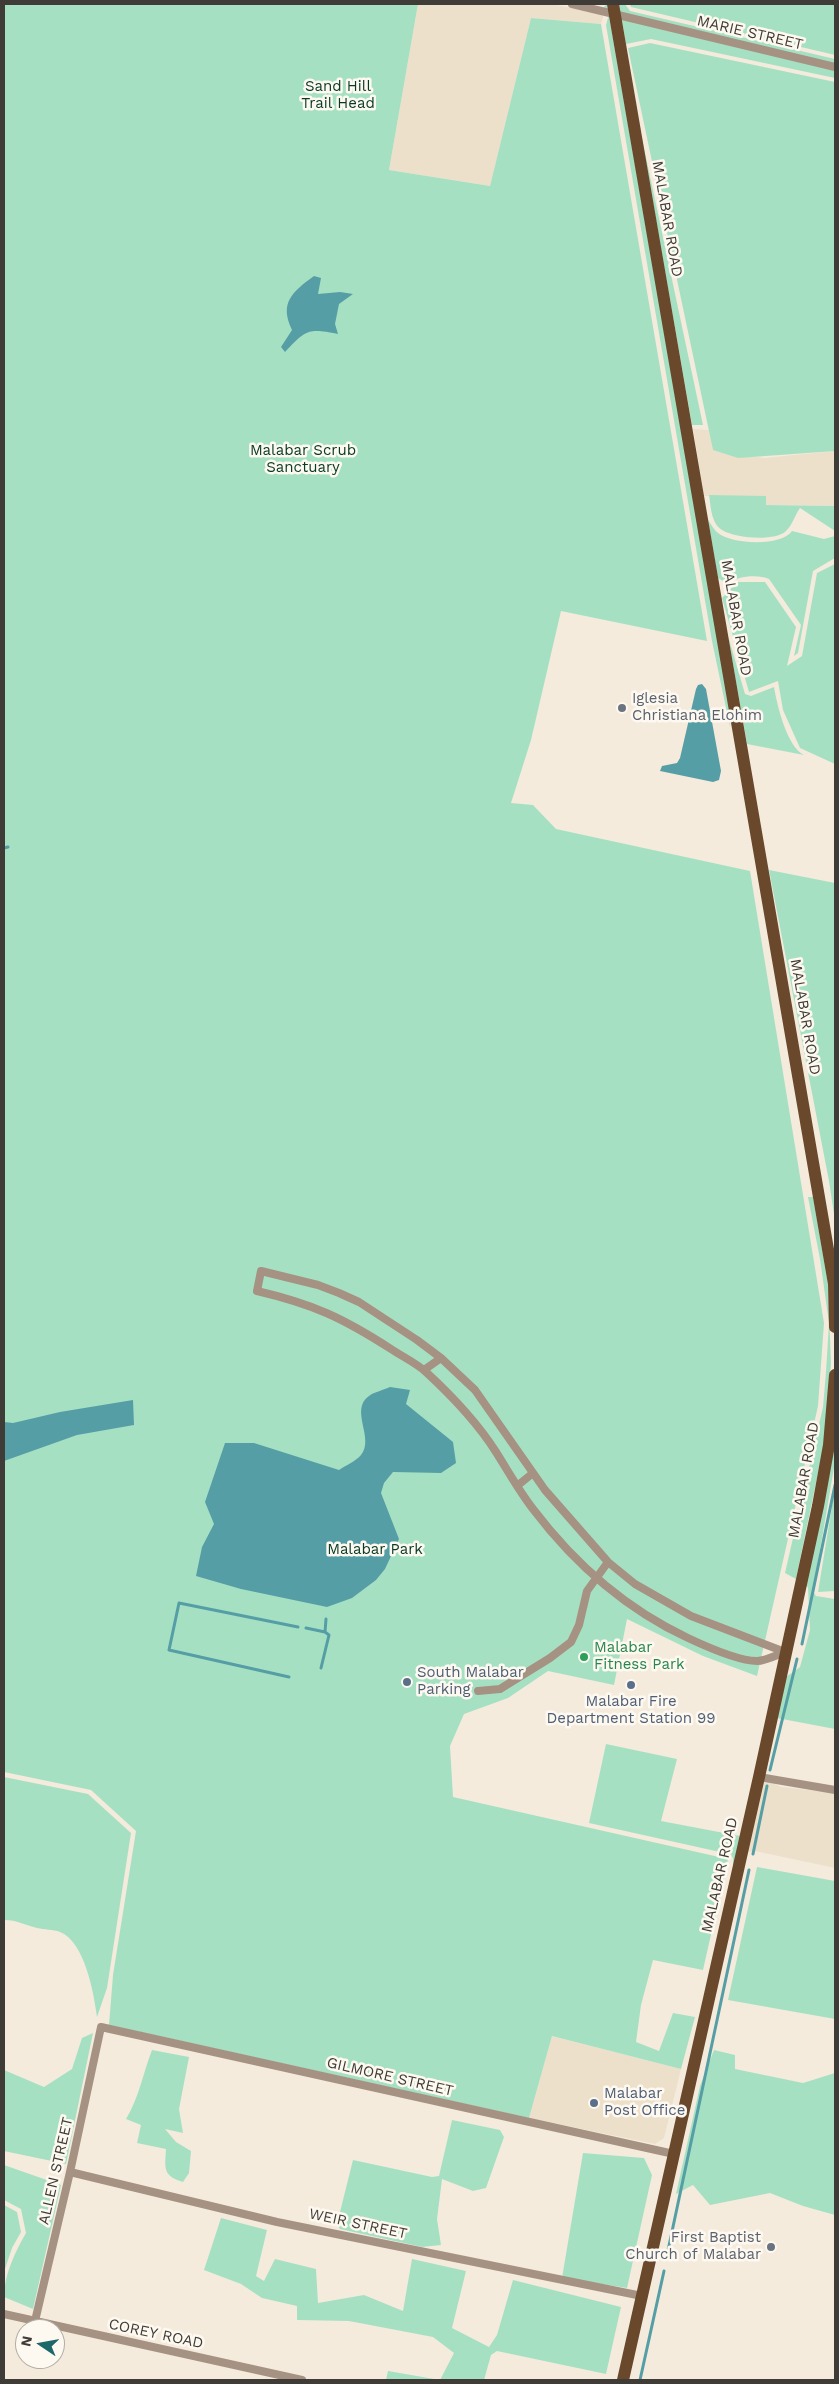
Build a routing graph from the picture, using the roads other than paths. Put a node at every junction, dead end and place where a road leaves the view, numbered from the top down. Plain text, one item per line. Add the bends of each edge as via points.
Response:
1 (572, 4) edge
2 (614, 9) edge
3 (835, 67) edge
4 (835, 1327) edge
5 (440, 1358) junction
6 (424, 1370) junction
7 (835, 1375) edge
8 (533, 1473) junction
9 (516, 1486) junction
10 (608, 1562) junction
11 (597, 1577) junction
12 (785, 1652) junction
13 (478, 1691) dead end
14 (759, 1777) junction
15 (835, 1790) edge
16 (100, 2027) joint
17 (674, 2154) junction
18 (70, 2172) junction
19 (642, 2296) junction
20 (4, 2314) edge
21 (26, 2319) edge
22 (35, 2319) edge
23 (65, 2328) edge
24 (302, 2380) edge
25 (622, 2380) edge

1 - 2 street, MARIE STREET
2 - 3 street, MARIE STREET via 750,48
2 - 4 main road, MALABAR ROAD via 831,1265
5 - 6 street
5 - 6 street via 359,1302 318,1285 261,1272 257,1290 320,1308 349,1322
5 - 8 street via 475,1390
6 - 9 street via 460,1406 495,1450
7 - 12 main road, MALABAR ROAD via 830,1445
8 - 9 street
8 - 10 street
9 - 11 street via 563,1547
10 - 11 street
10 - 12 street via 635,1584 691,1616
11 - 12 street via 622,1600 649,1618 706,1646 757,1661
11 - 13 street via 588,1591 571,1642 500,1690
12 - 14 main road, MALABAR ROAD
14 - 15 street
14 - 17 main road, MALABAR ROAD
16 - 17 street, GILMORE STREET
16 - 18 street, ALLEN STREET
17 - 19 main road, MALABAR ROAD
18 - 19 street, WEIR STREET via 277,2222
18 - 22 street, ALLEN STREET
19 - 25 main road, MALABAR ROAD
20 - 21 street, COREY ROAD
23 - 24 street, COREY ROAD

